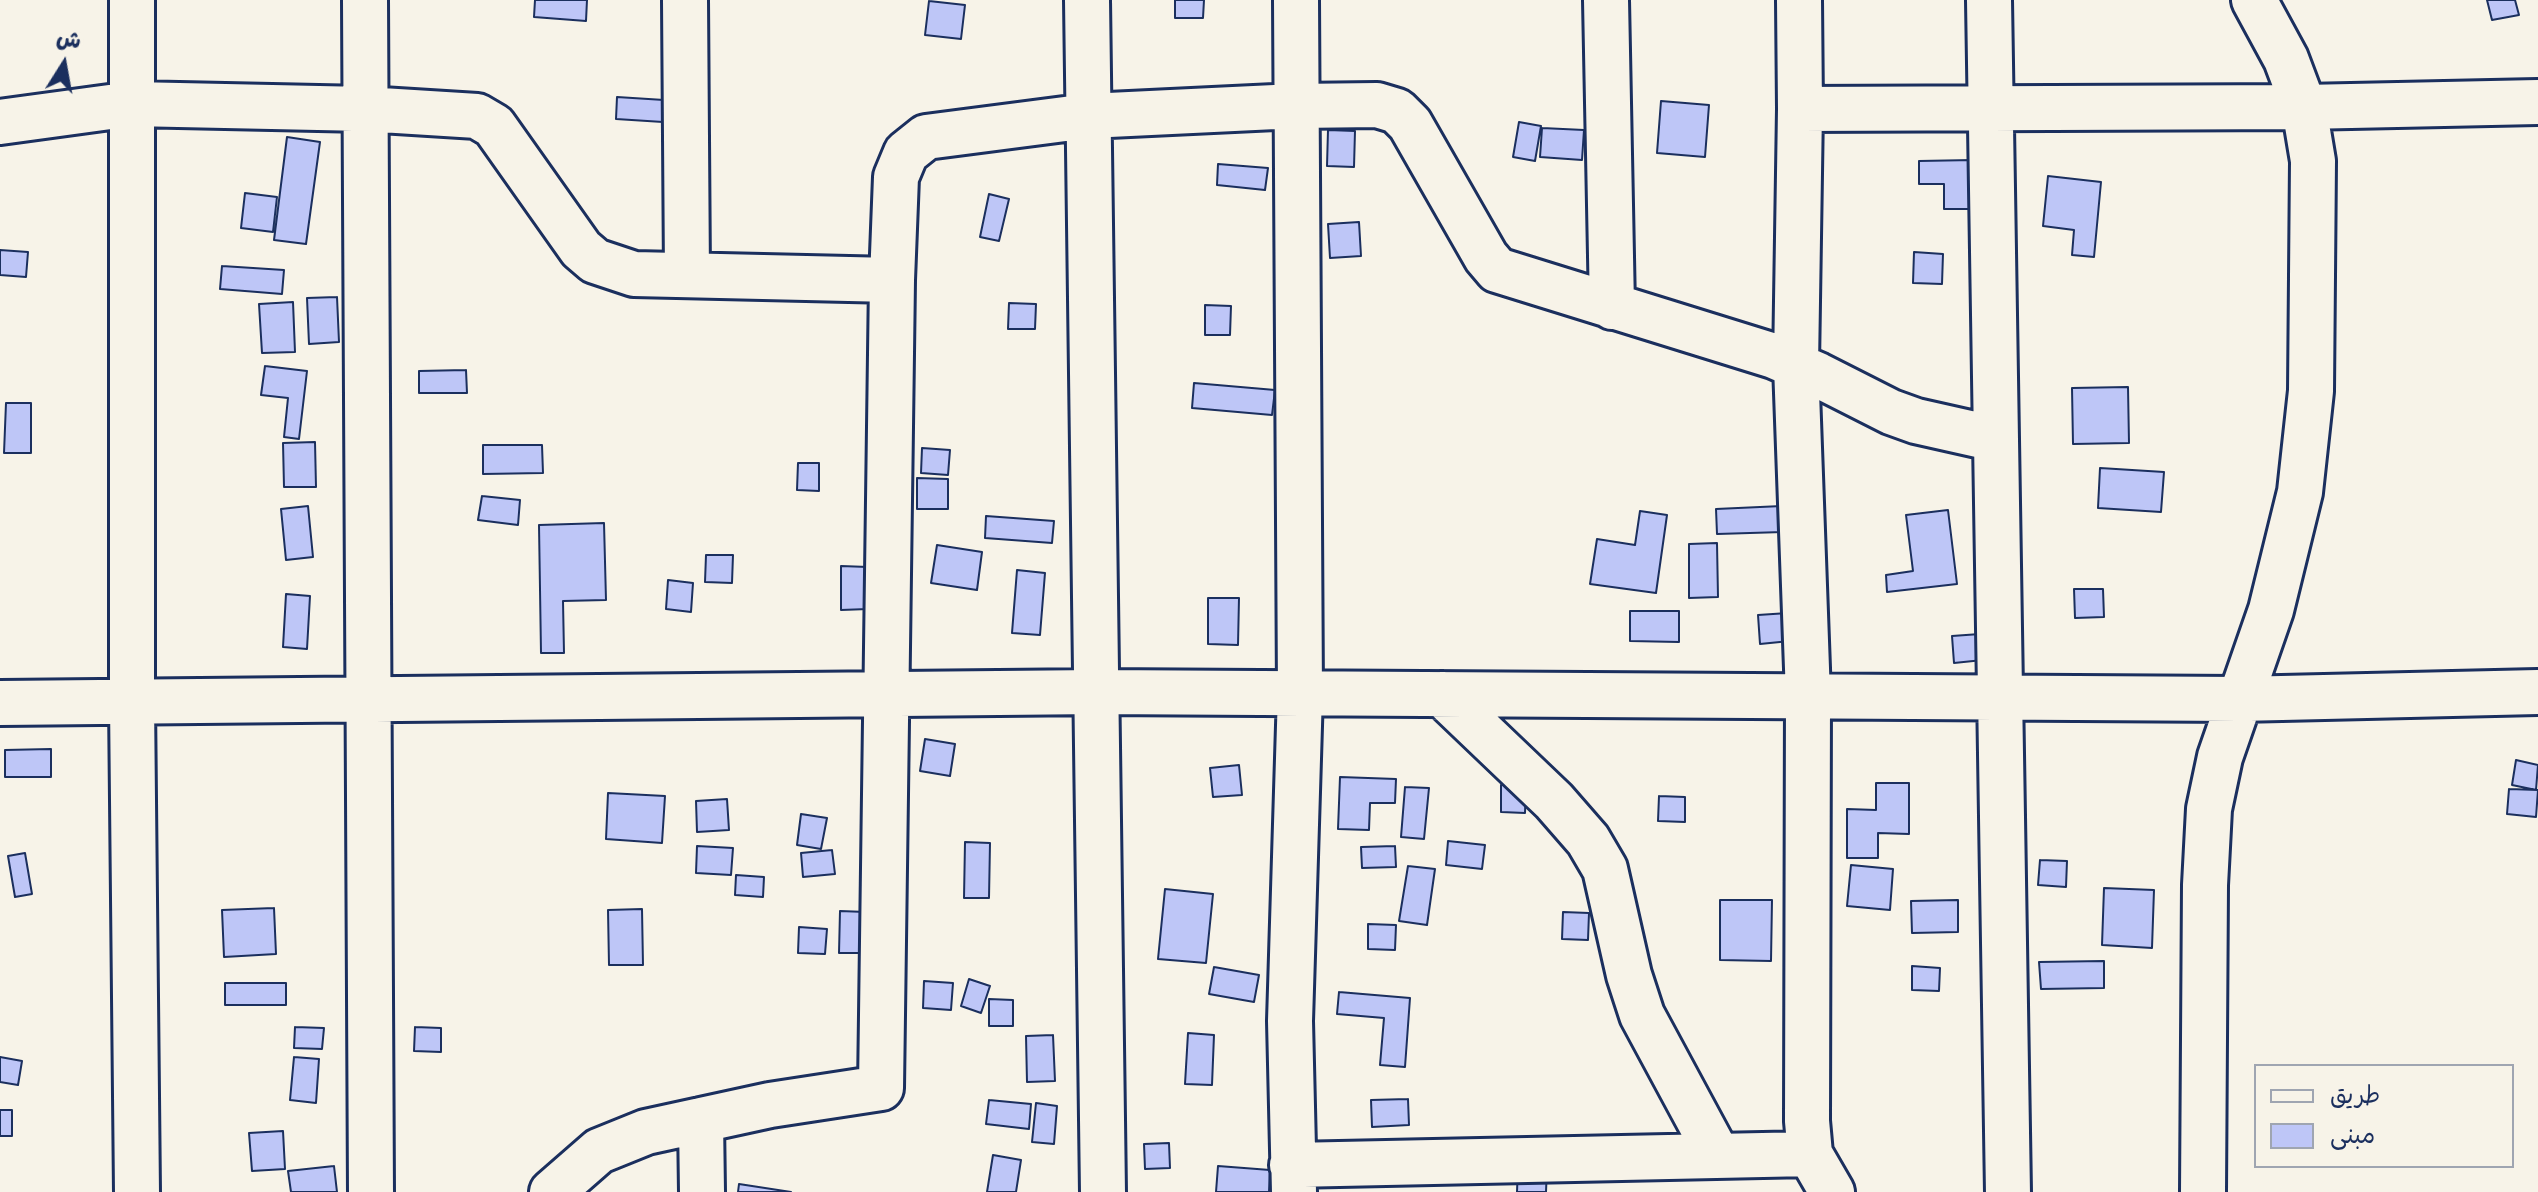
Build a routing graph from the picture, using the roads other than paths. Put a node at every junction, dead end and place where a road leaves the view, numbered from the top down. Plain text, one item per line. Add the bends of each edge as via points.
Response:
1 (132, 0) edge
2 (365, 0) edge
3 (685, 0) edge
4 (1087, 0) edge
5 (1296, 0) edge
6 (1606, 0) edge
7 (1799, 0) edge
8 (1989, 0) edge
9 (2254, 0) edge
10 (2538, 102) edge
11 (132, 104) junction
12 (1296, 106) junction
13 (2304, 107) junction
14 (365, 109) junction
15 (1800, 109) junction
16 (1991, 109) junction
17 (1088, 116) junction
18 (0, 122) edge
19 (687, 275) junction
20 (892, 280) junction
21 (1612, 307) junction
22 (1796, 365) junction
23 (1996, 439) junction
24 (1098, 692) junction
25 (2538, 692) edge
26 (1300, 693) junction
27 (886, 694) junction
28 (1442, 694) junction
29 (1808, 696) junction
30 (2000, 697) junction
31 (368, 699) junction
32 (2239, 699) junction
33 (132, 702) junction
34 (0, 703) edge
35 (701, 1120) junction
36 (1810, 1154) junction
37 (1718, 1156) junction
38 (1617, 1175) edge
39 (1293, 1179) edge
40 (137, 1192) edge
41 (371, 1192) edge
42 (552, 1192) edge
43 (702, 1192) edge
44 (1103, 1192) edge
45 (1832, 1192) edge
46 (2008, 1192) edge
47 (2203, 1192) edge

1 - 11 street
2 - 14 street
3 - 19 street
4 - 17 street
5 - 12 street
6 - 21 street
7 - 15 street
8 - 16 street
9 - 13 street via 2286,59
10 - 13 street
11 - 14 street
11 - 18 street
11 - 33 street
12 - 17 street
12 - 21 street via 1377,105 1397,111 1410,124 1497,270
12 - 26 street
13 - 16 street
13 - 32 street via 2313,161 2311,391 2296,507 2271,610
14 - 19 street via 477,116 494,126 581,249 595,261 634,274
14 - 31 street
15 - 16 street
15 - 22 street
16 - 23 street
17 - 20 street via 926,137 906,153 896,177
17 - 24 street
19 - 20 street
20 - 27 street
21 - 22 street
22 - 23 street via 1891,412
22 - 29 street
23 - 30 street
24 - 26 street
24 - 27 street
24 - 44 street
25 - 32 street
26 - 28 street
26 - 39 street via 1290,1021
27 - 31 street
27 - 35 street via 881,1088
28 - 29 street
28 - 37 street via 1588,840 1605,869 1642,1015
29 - 30 street
29 - 36 street
30 - 32 street
30 - 46 street
31 - 33 street
31 - 41 street
32 - 47 street via 2209,809
33 - 34 street
33 - 40 street
35 - 42 street via 646,1132 599,1151
35 - 43 street
36 - 37 street
36 - 45 street
37 - 38 street
38 - 39 street

